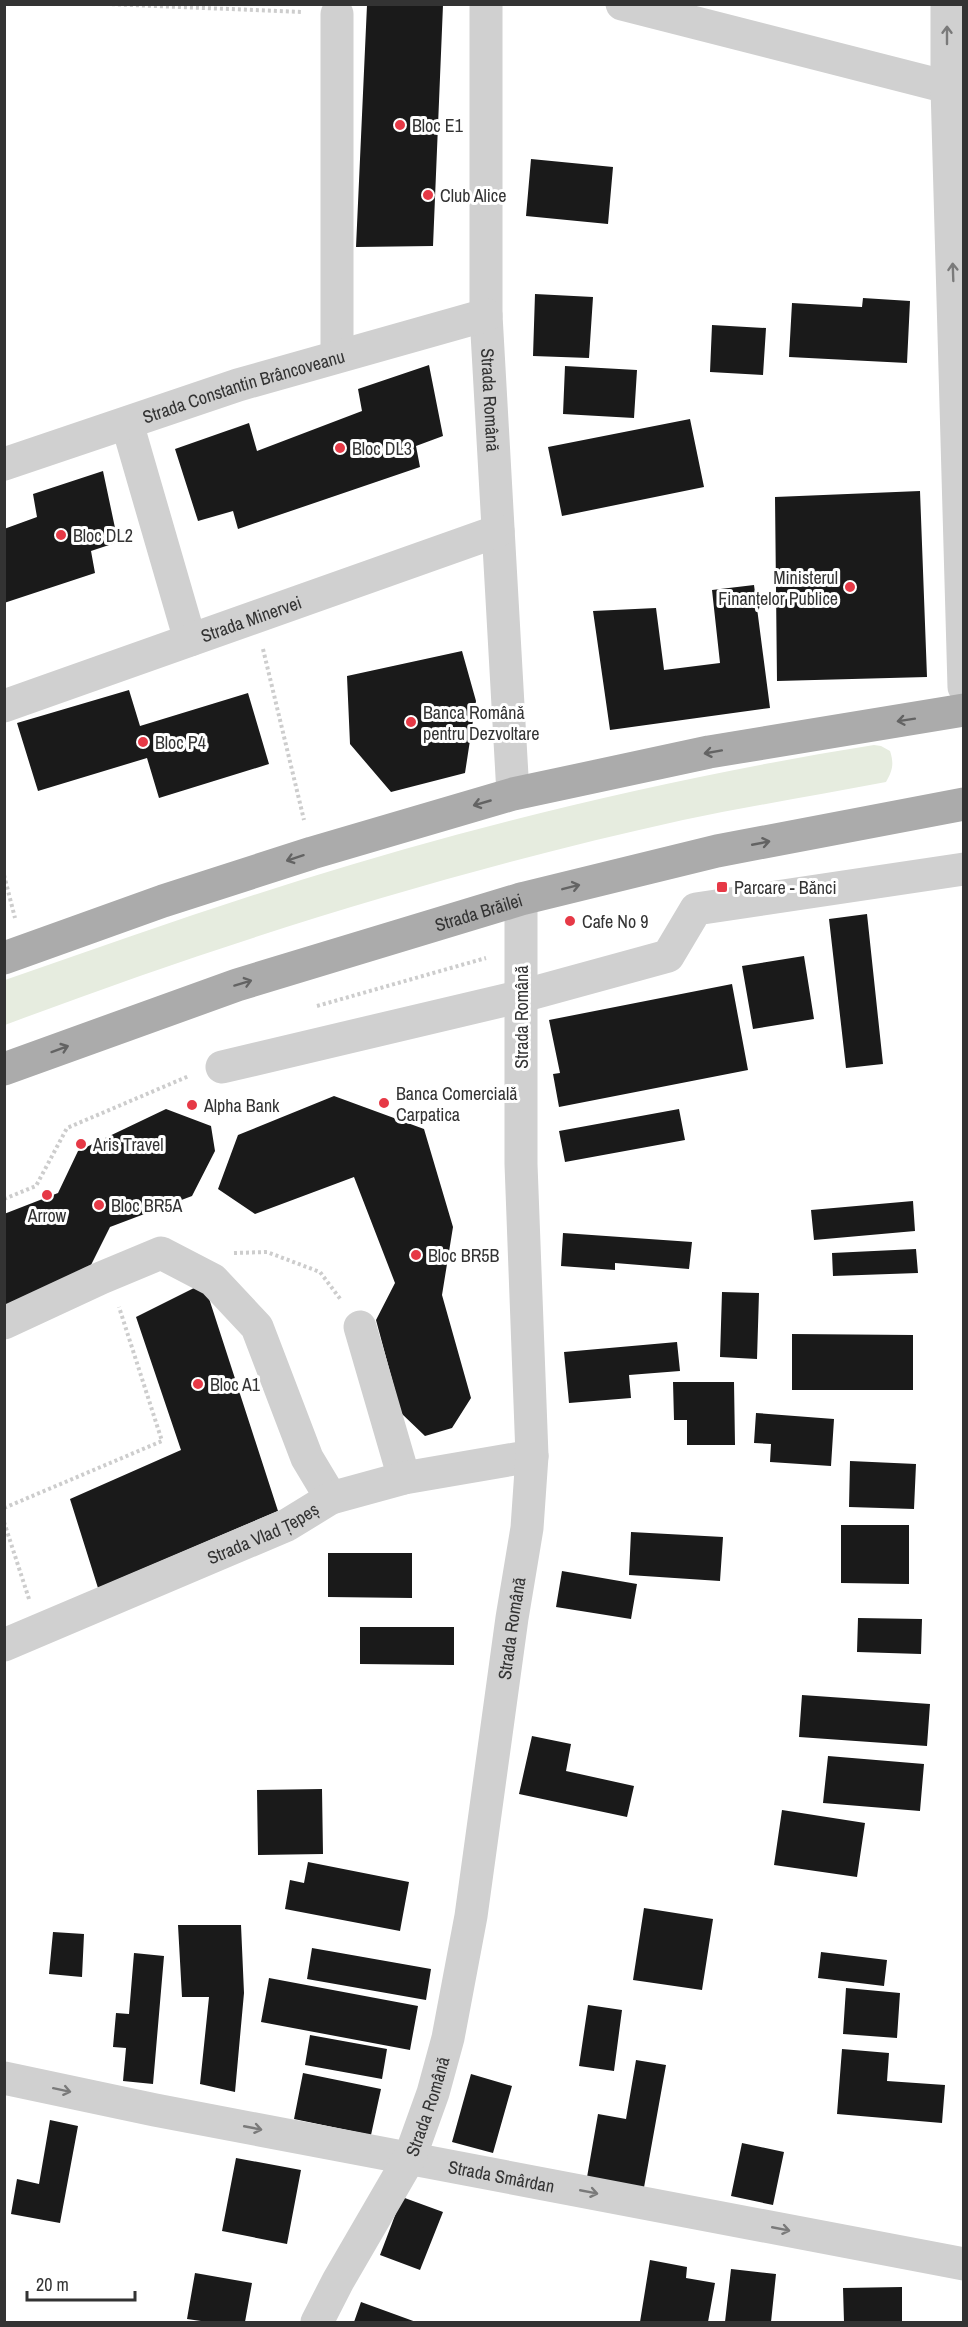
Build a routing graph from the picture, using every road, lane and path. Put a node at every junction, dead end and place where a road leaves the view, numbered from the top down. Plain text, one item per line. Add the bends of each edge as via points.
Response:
1 (106, 4) edge
2 (486, 4) edge
3 (622, 4) edge
4 (947, 4) edge
5 (174, 6) edge
6 (337, 14) joint
7 (947, 87) junction
8 (486, 315) junction
9 (337, 356) junction
10 (127, 423) junction
11 (4, 464) edge
12 (498, 531) junction
13 (255, 617) junction
14 (190, 640) junction
15 (963, 687) edge
16 (4, 706) edge
17 (963, 711) edge
18 (513, 794) junction
19 (963, 804) edge
20 (312, 853) junction
21 (963, 869) edge
22 (4, 875) edge
23 (521, 899) junction
24 (14, 954) edge
25 (522, 996) junction
26 (222, 1067) dead end
27 (4, 1069) edge
28 (186, 1077) dead end
29 (4, 1199) edge
30 (267, 1252) dead end
31 (119, 1309) dead end
32 (4, 1323) edge
33 (360, 1327) joint
34 (532, 1456) junction
35 (404, 1478) junction
36 (331, 1498) junction
37 (4, 1508) edge
38 (4, 1522) edge
39 (39, 1631) junction
40 (4, 1645) edge
41 (4, 2079) edge
42 (410, 2157) junction
43 (963, 2264) edge
44 (317, 2322) edge

1 - 5 path
2 - 8 street, Strada Română
3 - 7 street
7 -> 4 street
5 - 6 path
6 - 9 street
15 -> 7 street
8 - 9 street, Strada Constantin Brâncoveanu
8 - 12 street, Strada Română
9 - 10 street, Strada Constantin Brâncoveanu
10 - 11 street, Strada Constantin Brâncoveanu
10 - 14 street
12 - 13 street, Strada Minervei
12 - 18 street, Strada Română
13 - 14 street, Strada Minervei
13 - 20 path
14 - 16 street, Strada Minervei
17 -> 18 main road via 709,752
18 -> 20 main road
23 -> 19 main road, Strada Brăilei via 717,851
20 -> 24 main road
21 - 25 street via 696,909 668,956
22 - 24 path
23 - 25 street, Strada Română
27 -> 23 main road, Strada Brăilei via 237,985
25 - 26 street
25 - 34 street, Strada Română via 521,1164
28 - 29 path via 67,1128 36,1186
30 - 33 path via 320,1272
31 - 37 path via 162,1441
32 - 36 street via 161,1253 213,1280 257,1327 307,1458
33 - 35 street
34 - 35 street, Strada Vlad Țepeș
34 - 42 street, Strada Română via 527,1528 459,1981 434,2093
35 - 36 street, Strada Vlad Țepeș
36 - 39 street, Strada Vlad Țepeș via 287,1526
38 - 39 path
39 - 40 street, Strada Vlad Țepeș
41 -> 42 street, Strada Smârdan
42 -> 43 street, Strada Smârdan
42 - 44 street, Strada Română

